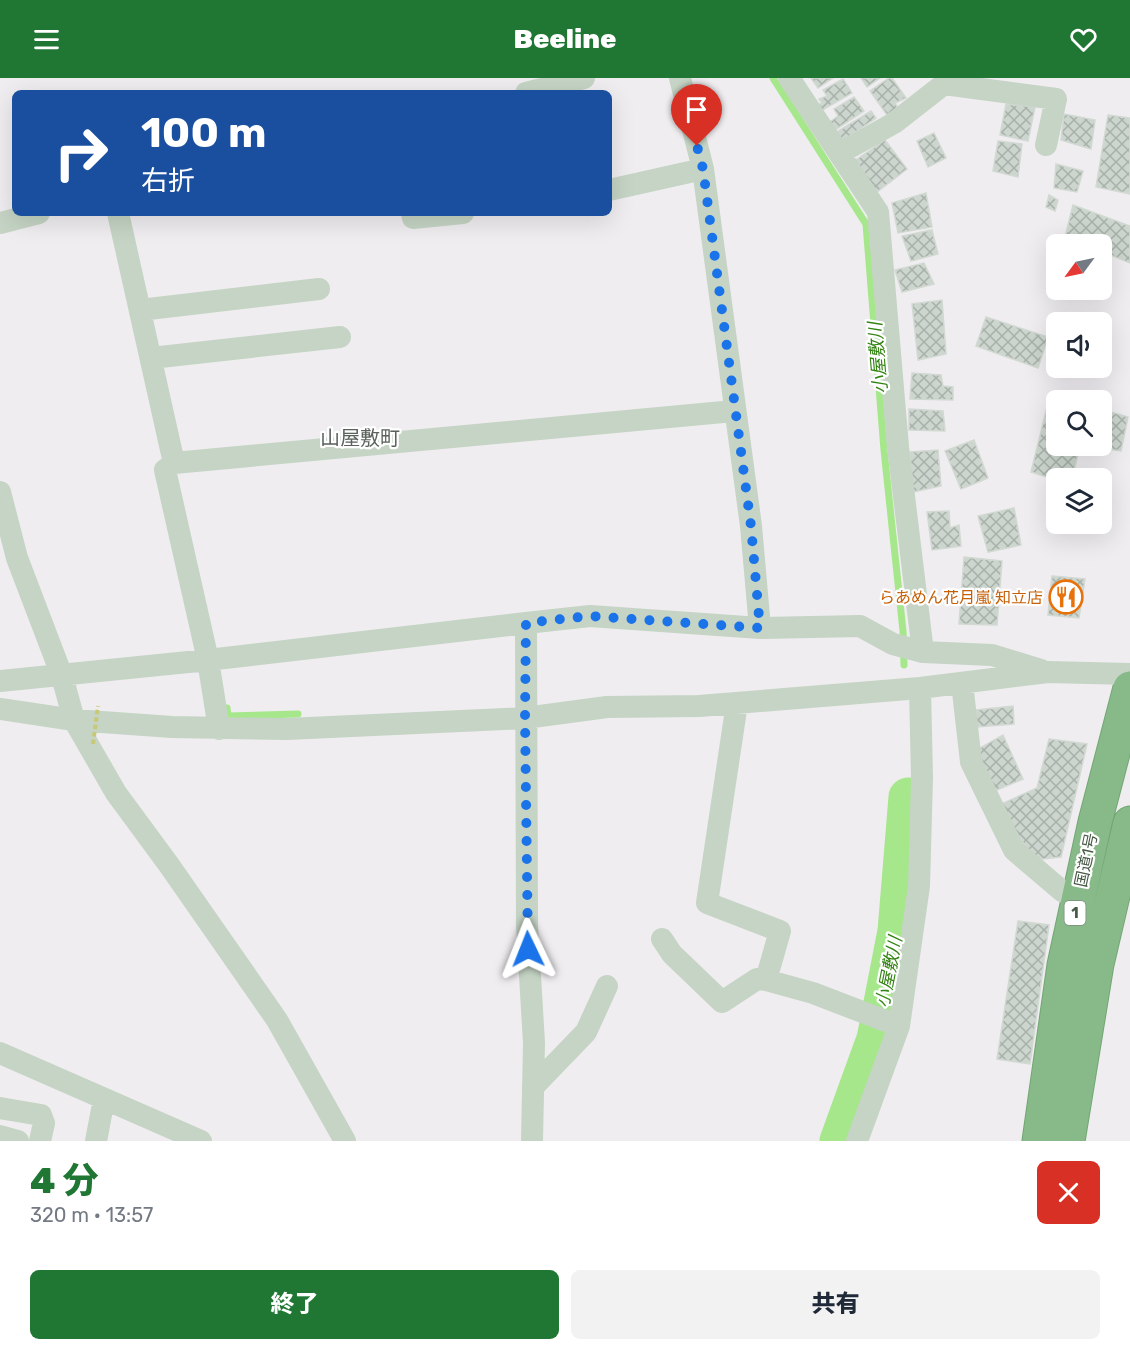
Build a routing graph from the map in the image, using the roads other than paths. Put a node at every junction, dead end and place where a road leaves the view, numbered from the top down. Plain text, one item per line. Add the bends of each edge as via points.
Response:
1 (584, 78) edge
2 (680, 78) edge
3 (789, 78) edge
4 (944, 81) edge
5 (538, 90) edge
6 (1046, 145) dead end
7 (840, 153) junction
8 (703, 169) junction
9 (612, 188) edge
10 (27, 216) edge
11 (119, 216) edge
12 (413, 216) edge
13 (433, 216) edge
14 (0, 223) edge
15 (319, 289) dead end
16 (140, 309) junction
17 (340, 337) dead end
18 (151, 358) junction
19 (734, 411) junction
20 (174, 463) junction
21 (0, 492) edge
22 (526, 623) junction
23 (760, 628) junction
24 (909, 648) junction
25 (208, 660) junction
26 (1048, 672) junction
27 (1130, 674) edge
28 (62, 675) junction
29 (0, 681) edge
30 (962, 683) junction
31 (920, 688) junction
32 (1130, 688) edge
33 (737, 703) junction
34 (0, 709) edge
35 (525, 718) junction
36 (74, 720) junction
37 (219, 729) junction
38 (1130, 823) edge
39 (1078, 898) junction
40 (662, 939) dead end
41 (766, 980) junction
42 (607, 987) dead end
43 (888, 1022) junction
44 (1, 1058) edge
45 (533, 1087) junction
46 (104, 1100) junction
47 (0, 1108) edge
48 (0, 1136) edge
49 (189, 1139) edge
50 (18, 1141) edge
51 (40, 1141) edge
52 (96, 1141) edge
53 (345, 1141) edge
54 (532, 1141) edge
55 (857, 1141) edge
56 (1039, 1141) edge
57 (1068, 1141) edge

1 - 5 street
2 - 8 street
3 - 7 street
4 - 6 street via 1056,99
4 - 7 street via 894,123
7 - 24 street via 878,212 898,447
8 - 9 street
8 - 19 street
10 - 14 street
11 - 16 street
12 - 13 street
15 - 16 street
16 - 18 street
17 - 18 street
18 - 20 street
19 - 20 street
19 - 23 street via 751,526
20 - 25 street via 165,470
21 - 28 street via 17,558
22 - 23 street via 590,616
22 - 25 street
22 - 35 street
23 - 24 street via 860,626
24 - 26 street via 992,655
25 - 28 street
25 - 37 street
26 - 27 street
26 - 30 street
28 - 29 street
28 - 36 street
30 - 31 street
30 - 39 street via 971,762 1014,850 1062,891
31 - 33 street
31 - 43 street via 919,886
32 - 39 highway, 国道1号 / 1
33 - 35 street via 607,707
33 - 41 street via 707,903 780,931
34 - 36 street
35 - 37 street
35 - 45 street
36 - 37 street
36 - 53 street via 116,793 277,1020
38 - 57 highway, 国道1号 / 1 via 1097,964
39 - 56 highway, 国道1号 / 1 via 1064,964
40 - 41 street via 672,954 722,1002 757,980
41 - 43 street via 813,993
42 - 45 street via 586,1032
43 - 55 street
44 - 46 street
45 - 54 street
46 - 49 street
46 - 52 street
47 - 51 street via 41,1115 44,1123
48 - 50 street

